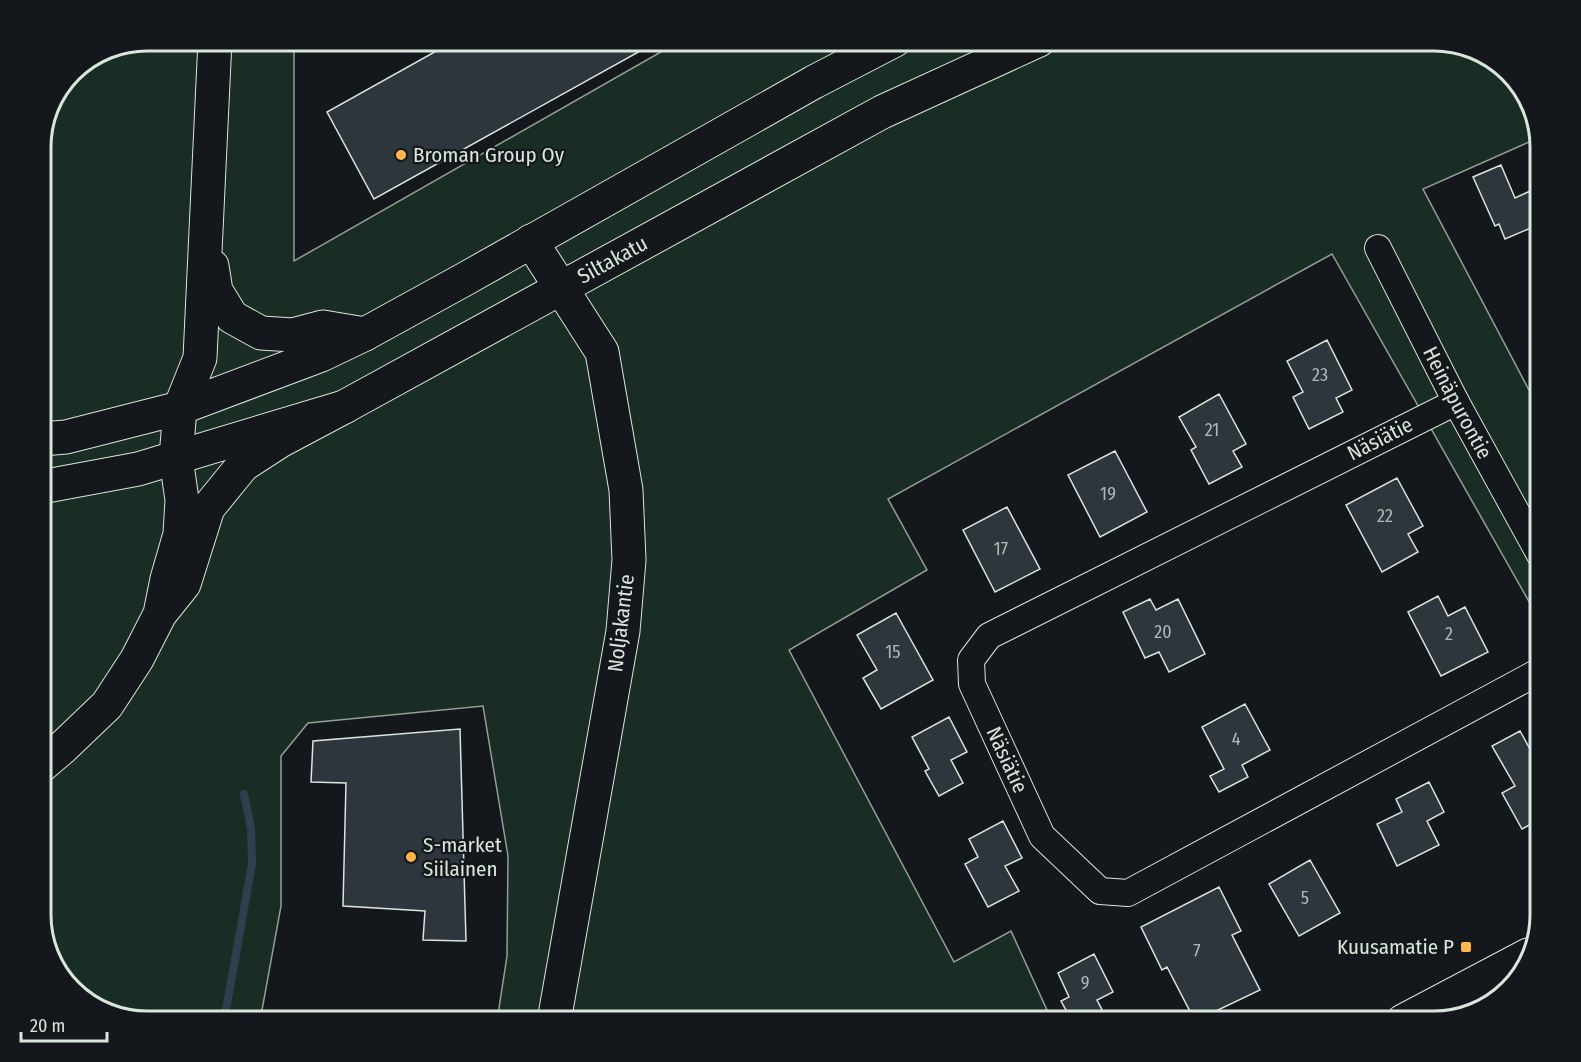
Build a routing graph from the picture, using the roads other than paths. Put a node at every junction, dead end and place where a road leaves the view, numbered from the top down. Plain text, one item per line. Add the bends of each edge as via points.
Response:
1 (215, 51) edge
2 (874, 51) edge
3 (1015, 51) edge
4 (207, 235) junction
5 (531, 241) junction
6 (1378, 248) dead end
7 (562, 288) junction
8 (365, 334) junction
9 (1456, 402) junction
10 (344, 406) junction
11 (180, 408) junction
12 (51, 438) edge
13 (176, 458) junction
14 (51, 486) edge
15 (1530, 537) edge
16 (160, 614) junction
17 (1530, 676) edge
18 (51, 758) edge
19 (1518, 960) edge
20 (556, 1011) edge
21 (1424, 1011) edge

1 - 4 main road
2 - 5 main road
3 - 7 main road, Siltakatu via 882,112
4 - 8 main road via 216,291 232,317 261,333 292,334 323,327
4 - 11 main road via 200,358
5 - 7 main road, Noljakantie
5 - 8 main road
6 - 9 street, Heinäpurontie
7 - 10 main road, Siltakatu
7 - 20 main road, Noljakantie via 602,352 626,490 629,560 623,631
8 - 11 main road via 321,355
9 - 15 street, Heinäpurontie
9 - 17 street, Näsiätie via 989,636 971,660 972,684 1042,836 1100,891 1128,893
10 - 13 main road, Siltakatu
10 - 16 main road via 243,465 208,508 184,584
11 - 12 main road
11 - 13 main road
13 - 14 main road, Siltakatu
13 - 16 main road via 182,500 180,534
16 - 18 main road via 137,659 106,705
19 - 21 main road

